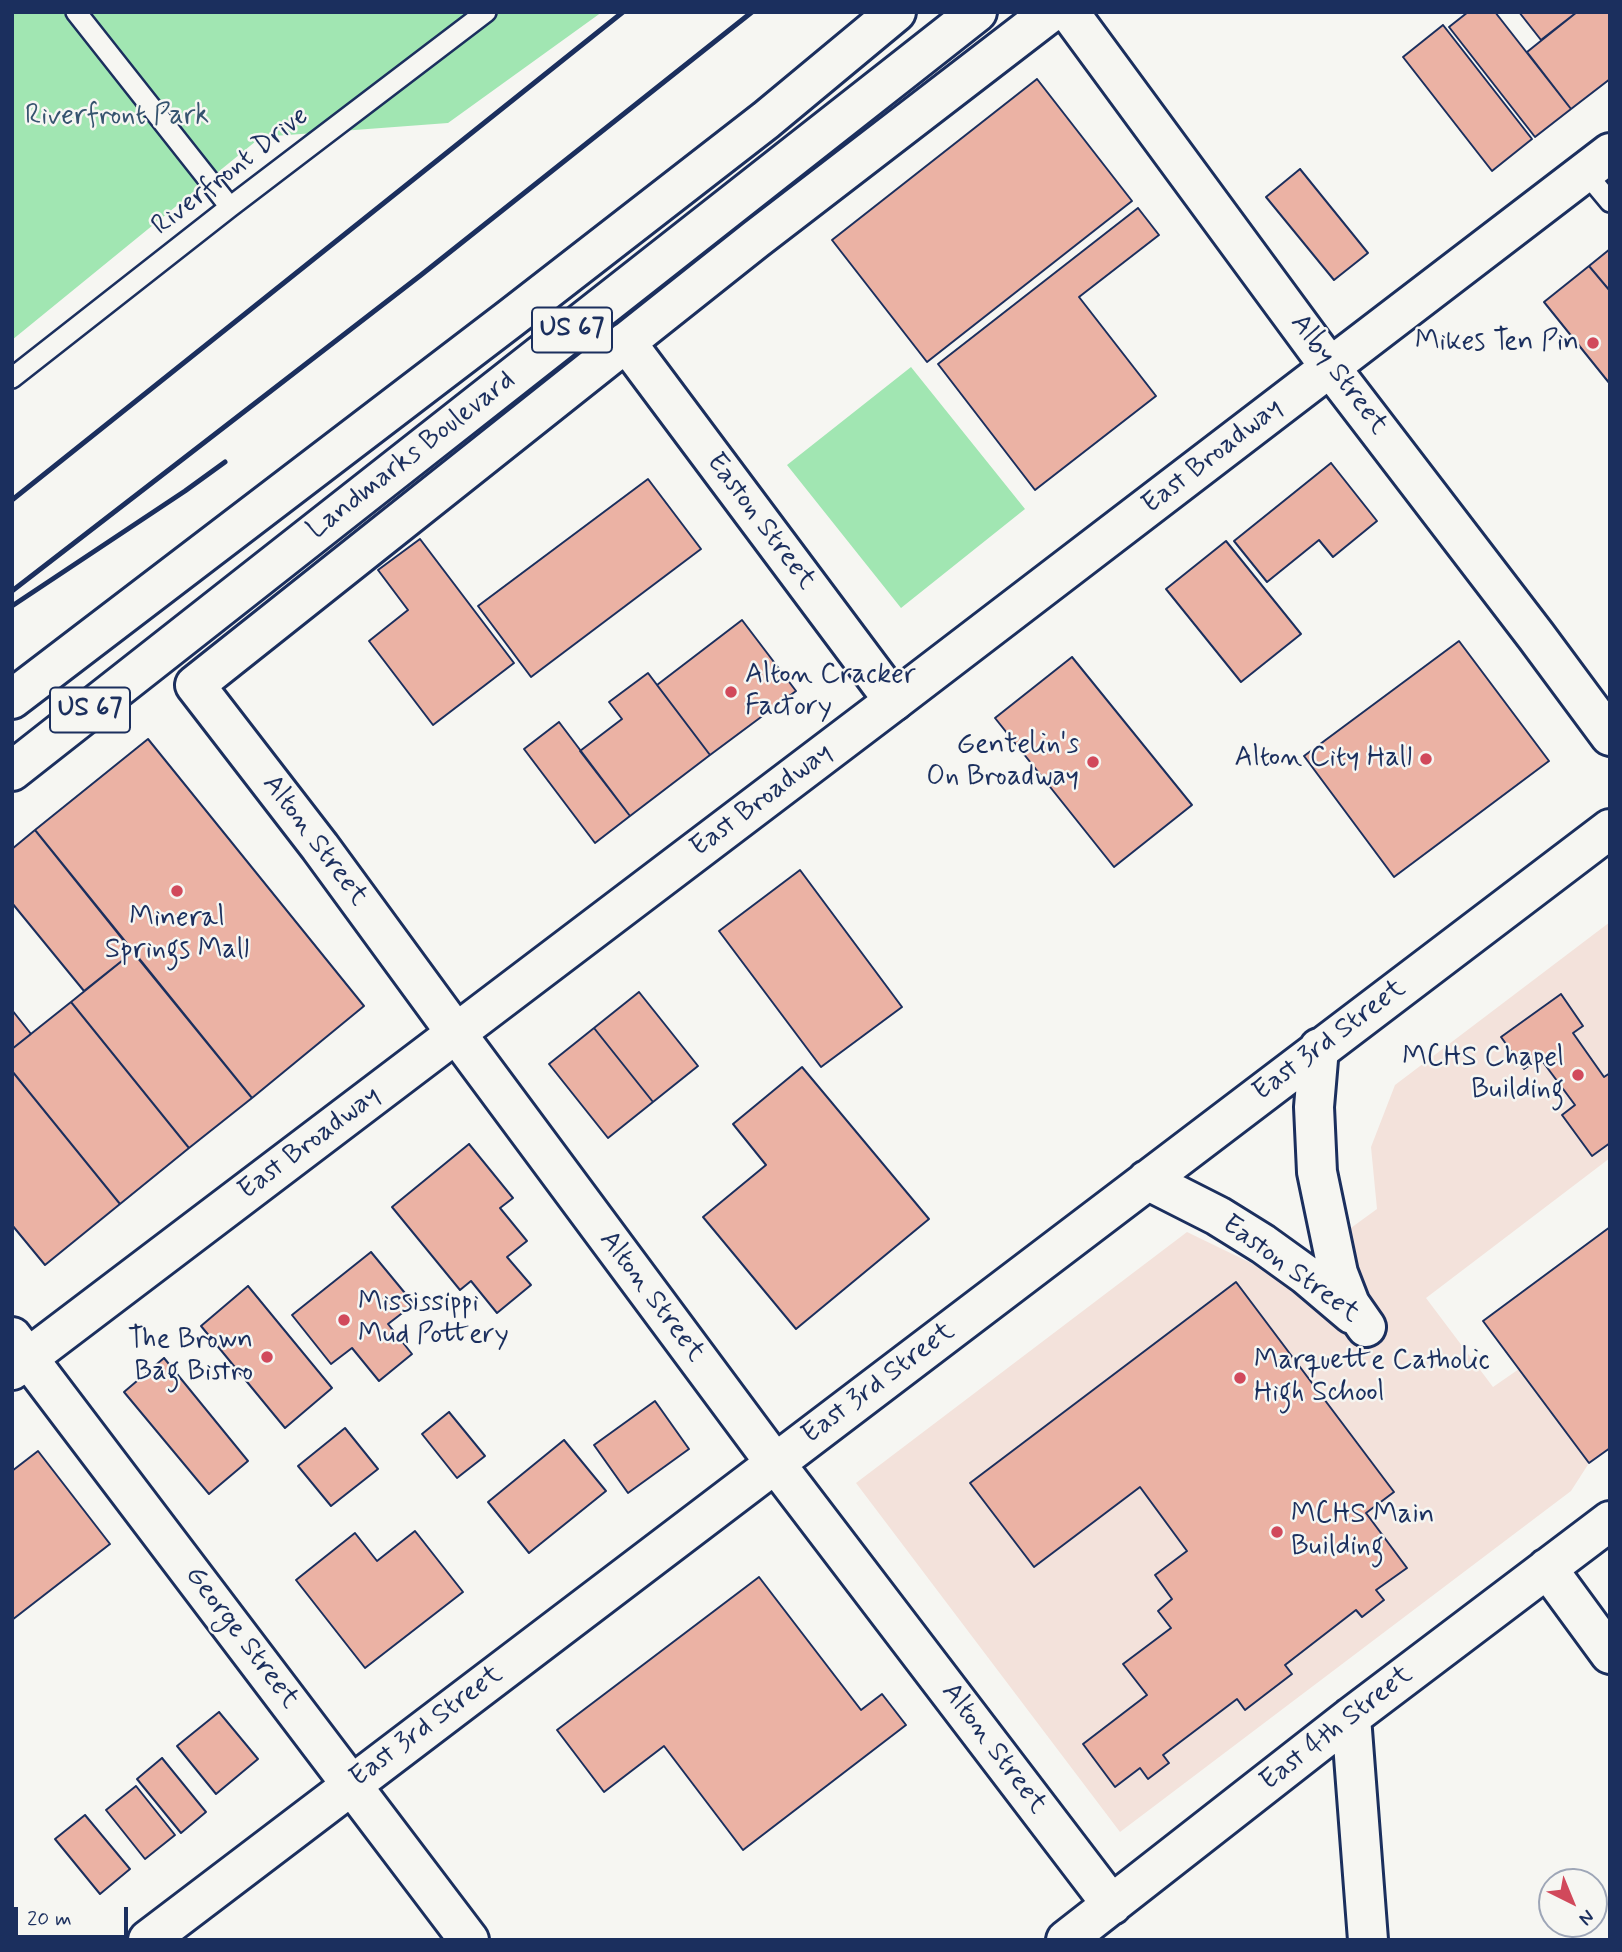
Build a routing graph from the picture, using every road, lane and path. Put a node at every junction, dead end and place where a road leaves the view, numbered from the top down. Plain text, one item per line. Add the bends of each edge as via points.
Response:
1 (76, 12) edge
2 (486, 12) edge
3 (896, 12) edge
4 (977, 12) edge
5 (1051, 12) edge
6 (1069, 12) edge
7 (1597, 162) edge
8 (1610, 202) edge
9 (230, 207) junction
10 (625, 342) junction
11 (1330, 367) junction
12 (12, 378) edge
13 (12, 699) edge
14 (894, 701) junction
15 (1610, 736) edge
16 (12, 771) edge
17 (1610, 829) edge
18 (456, 1033) junction
19 (1319, 1048) junction
20 (1147, 1180) junction
21 (18, 1355) edge
22 (775, 1463) junction
23 (1610, 1521) edge
24 (1547, 1568) junction
25 (1610, 1654) edge
26 (1351, 1717) junction
27 (353, 1784) junction
28 (1112, 1905) junction
29 (148, 1940) edge
30 (469, 1940) edge
31 (1066, 1940) edge
32 (1368, 1940) edge

1 - 9 lane
2 - 9 lane, Riverfront Drive
3 - 13 main road, Landmarks Boulevard / US 67 via 532,302
4 - 16 main road, Landmarks Boulevard / US 67
5 - 10 main road
6 - 11 main road, Alby Street
7 - 8 lane
7 - 11 main road, East Broadway
9 - 12 lane, Riverfront Drive
10 - 14 main road, Easton Street
10 - 18 main road, Alton Street via 195,685
11 - 14 main road, East Broadway
11 - 15 main road, Alby Street
14 - 18 main road, East Broadway
17 - 19 main road, East 3rd Street
18 - 21 main road, East Broadway
18 - 22 main road, Alton Street
19 - 20 main road, East 3rd Street
19 - 20 main road, Easton Street via 1314,1107 1317,1172 1338,1273 1350,1304 1366,1327 1263,1244
20 - 22 main road, East 3rd Street
21 - 27 main road, George Street
22 - 27 main road, East 3rd Street
22 - 28 main road, Alton Street
23 - 24 main road, East 4th Street
24 - 25 main road
24 - 26 main road, East 4th Street
26 - 28 main road, East 4th Street
26 - 32 main road
27 - 29 main road, East 3rd Street
27 - 30 main road, George Street
28 - 31 main road, East 4th Street

